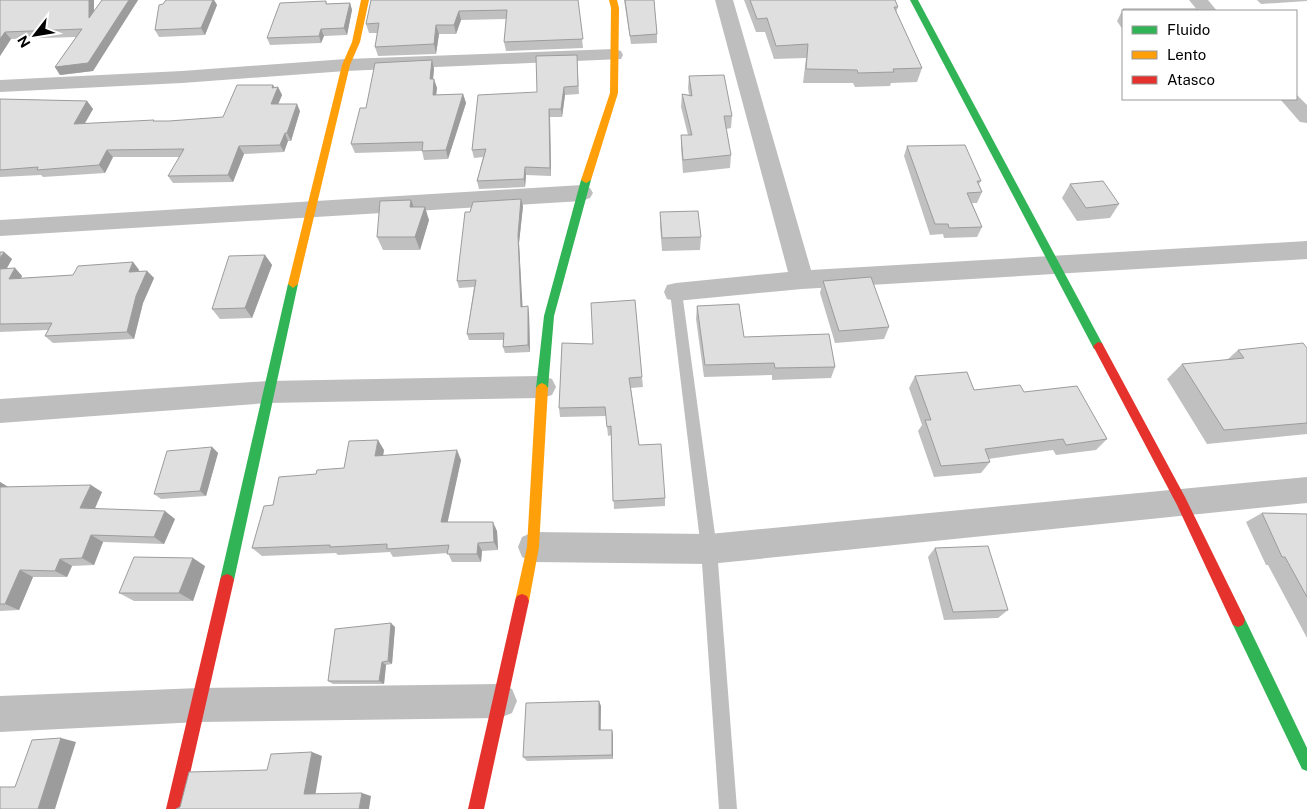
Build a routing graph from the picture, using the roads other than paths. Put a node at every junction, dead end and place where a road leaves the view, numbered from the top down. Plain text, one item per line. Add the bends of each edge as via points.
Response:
1 (365, 0) edge
2 (613, 0) edge
3 (724, 0) edge
4 (914, 0) edge
5 (1198, 0) edge
6 (1207, 10) edge
7 (614, 55) junction
8 (346, 65) junction
9 (0, 86) edge
10 (1291, 100) edge
11 (1307, 117) edge
12 (582, 193) junction
13 (310, 208) junction
14 (0, 228) edge
15 (1307, 250) edge
16 (1057, 266) junction
17 (802, 280) junction
18 (676, 292) joint
19 (542, 387) junction
20 (268, 392) junction
21 (0, 412) edge
22 (1307, 490) edge
23 (1181, 501) junction
24 (533, 547) junction
25 (709, 549) junction
26 (500, 701) junction
27 (199, 705) junction
28 (0, 714) edge
29 (1307, 764) edge
30 (174, 809) edge
31 (476, 809) edge
32 (728, 809) edge

1 - 8 street via 356,42
2 - 7 street
3 - 17 street
4 - 16 street
5 - 6 street
7 - 8 street
7 - 12 street via 614,93
8 - 9 street
8 - 13 street
10 - 11 street
12 - 13 street
12 - 19 street via 549,316
13 - 14 street
13 - 20 street
15 - 16 street
16 - 17 street
16 - 23 street
17 - 18 street
18 - 25 lane
19 - 20 street
19 - 24 street
20 - 21 street
20 - 27 street
22 - 23 street
23 - 25 street
23 - 29 street
24 - 25 street
24 - 26 street
25 - 32 lane
26 - 27 street
26 - 31 street
27 - 28 street
27 - 30 street

